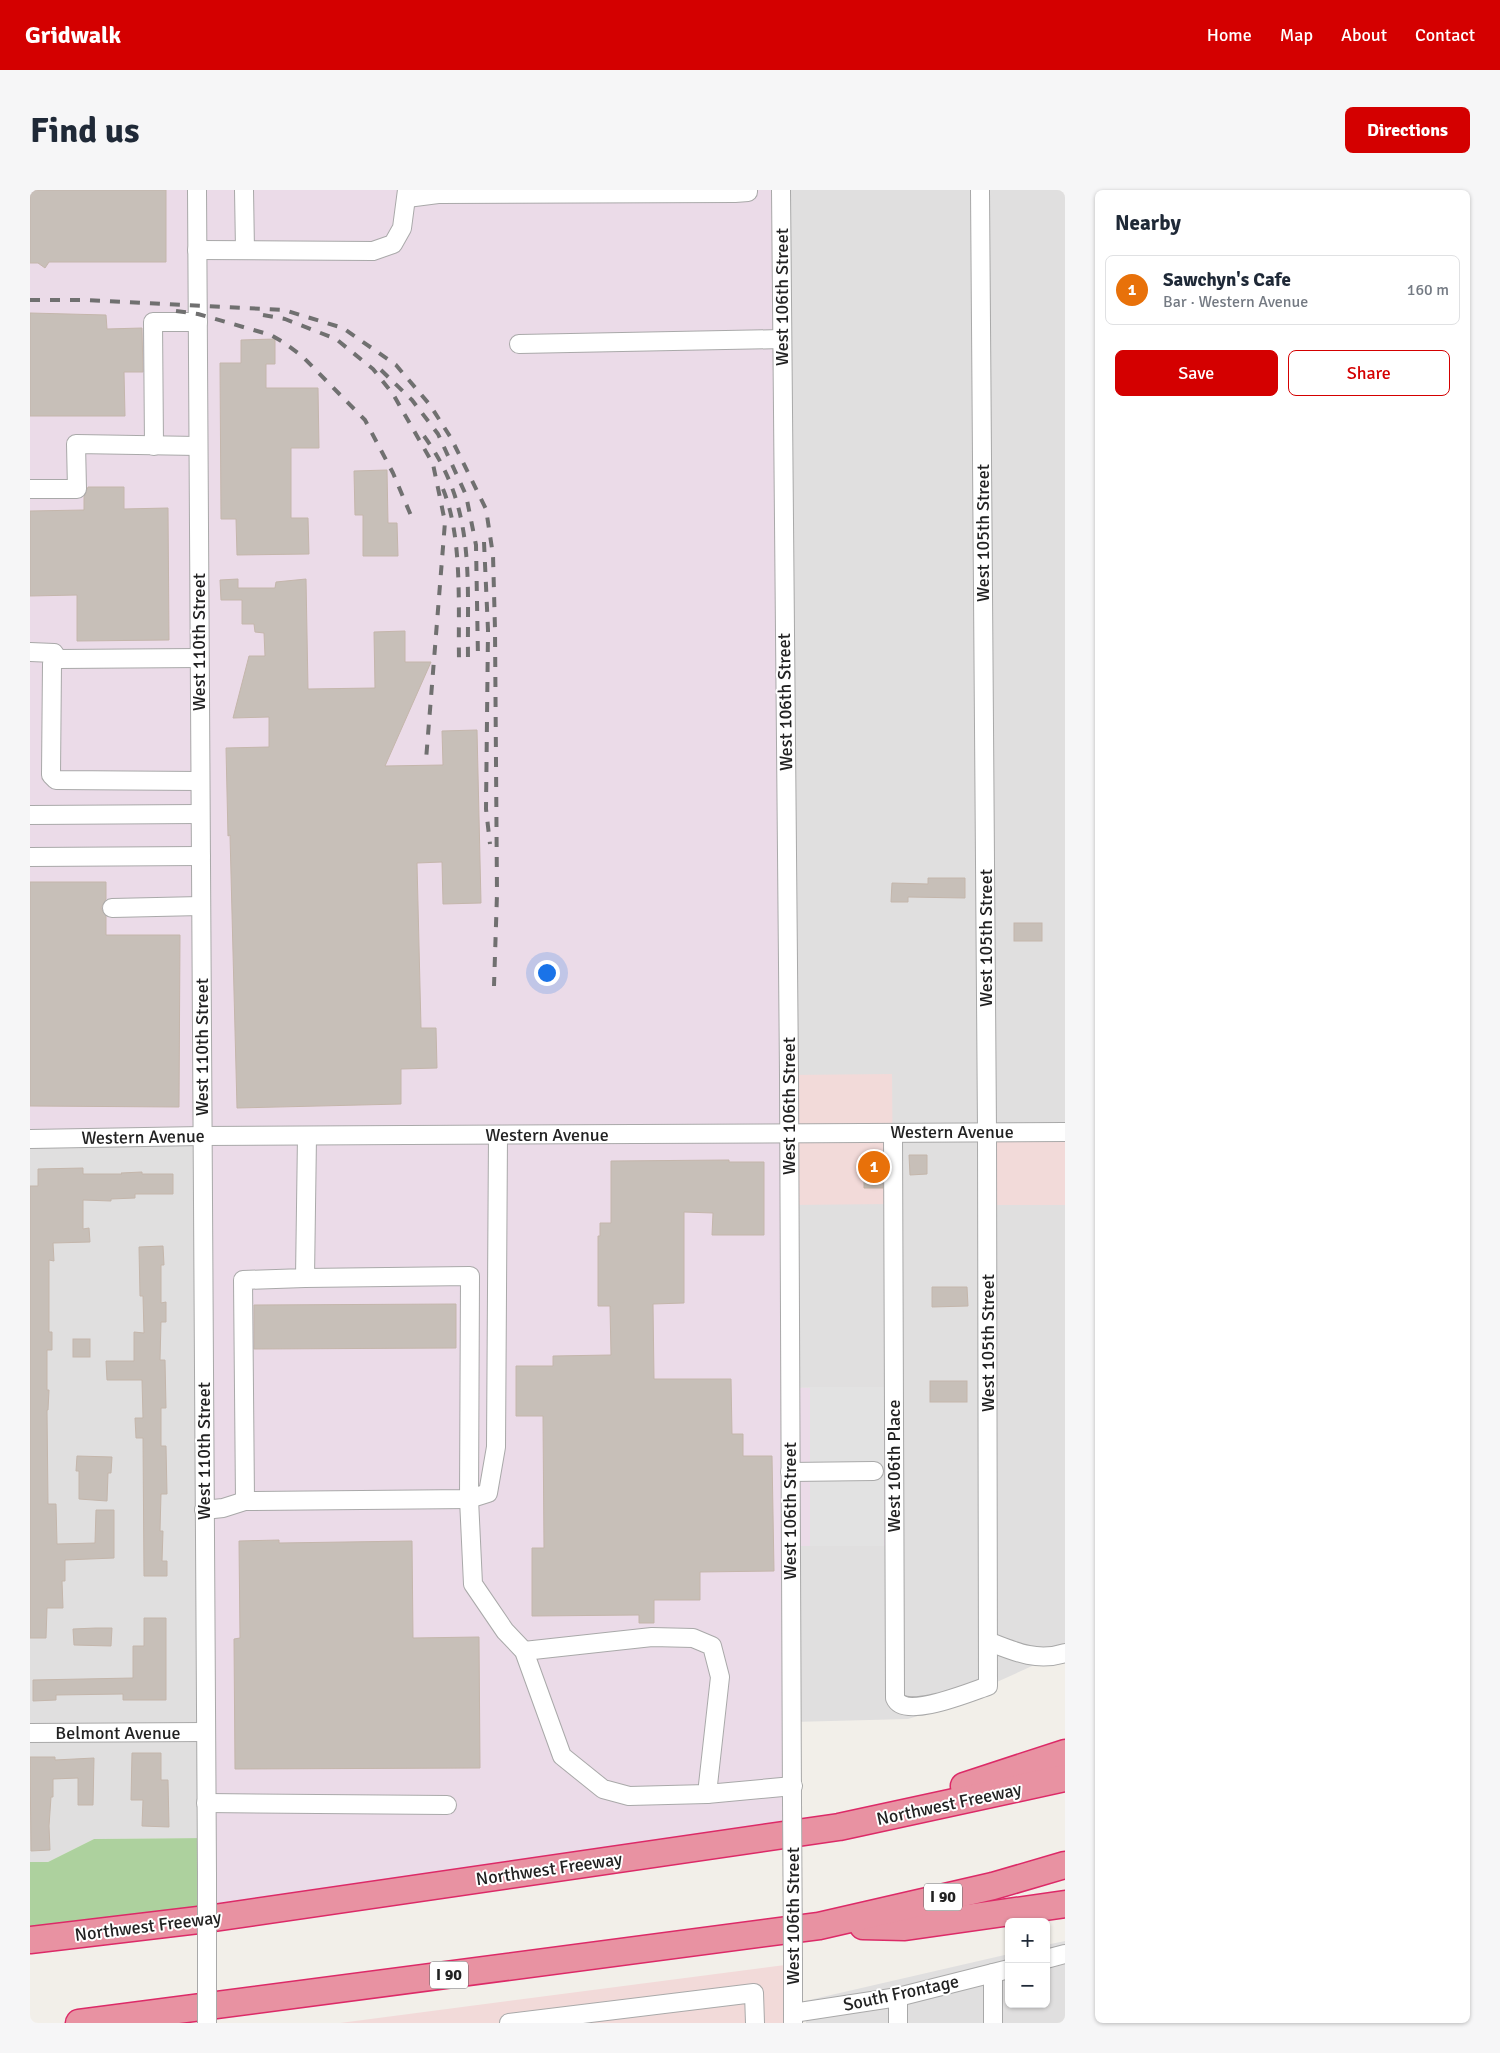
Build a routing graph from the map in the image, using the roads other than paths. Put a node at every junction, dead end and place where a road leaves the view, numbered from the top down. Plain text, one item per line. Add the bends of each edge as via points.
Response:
1 (197, 190) edge
2 (244, 190) edge
3 (748, 190) edge
4 (781, 190) edge
5 (980, 190) edge
6 (407, 194) edge
7 (197, 250) junction
8 (245, 250) junction
9 (198, 322) junction
10 (782, 339) junction
11 (519, 344) dead end
12 (154, 446) junction
13 (198, 446) junction
14 (30, 488) edge
15 (30, 652) edge
16 (199, 658) junction
17 (58, 659) junction
18 (200, 781) junction
19 (200, 814) junction
20 (30, 815) edge
21 (30, 856) edge
22 (201, 856) junction
23 (201, 906) junction
24 (112, 908) dead end
25 (987, 1131) junction
26 (1065, 1132) edge
27 (893, 1133) junction
28 (789, 1134) junction
29 (498, 1135) junction
30 (202, 1136) junction
31 (307, 1136) junction
32 (30, 1139) edge
33 (305, 1278) junction
34 (874, 1471) dead end
35 (790, 1472) junction
36 (469, 1499) junction
37 (245, 1501) junction
38 (204, 1510) junction
39 (990, 1642) junction
40 (524, 1650) junction
41 (1065, 1653) edge
42 (988, 1686) joint
43 (205, 1732) junction
44 (30, 1733) edge
45 (1065, 1753) edge
46 (1065, 1778) edge
47 (792, 1793) junction
48 (707, 1794) junction
49 (206, 1803) junction
50 (447, 1806) dead end
51 (839, 1827) junction
52 (1065, 1865) edge
53 (1065, 1904) edge
54 (138, 1926) junction
55 (819, 1926) junction
56 (30, 1929) edge
57 (30, 1940) edge
58 (1065, 1954) edge
59 (1050, 1958) edge
60 (1001, 1971) edge
61 (898, 1997) junction
62 (793, 2018) edge
63 (79, 2023) edge
64 (207, 2023) edge
65 (509, 2023) edge
66 (755, 2023) edge
67 (898, 2023) edge
68 (993, 2023) edge

1 - 7 street, West 110th Street
2 - 8 street
3 - 6 street via 735,193
4 - 10 street, West 106th Street
5 - 25 street, West 105th Street
6 - 8 street via 402,228 393,244 373,251
7 - 8 street
7 - 9 street, West 110th Street
9 - 12 street via 153,322
9 - 13 street, West 110th Street
10 - 11 street
10 - 28 street, West 106th Street
12 - 13 street
12 - 14 street via 76,444 77,488
13 - 16 street, West 110th Street
15 - 17 street via 54,653
16 - 17 street
16 - 18 street, West 110th Street
17 - 18 street via 52,664 51,775 56,780
18 - 19 street, West 110th Street
19 - 20 street
19 - 22 street, West 110th Street
21 - 22 street
22 - 23 street, West 110th Street
23 - 24 street
23 - 30 street, West 110th Street
25 - 26 street, Western Avenue
25 - 27 street, Western Avenue
25 - 39 street, West 105th Street
27 - 28 street, Western Avenue
27 - 42 street, West 106th Place via 895,1698 903,1706 919,1707
28 - 29 street, Western Avenue
28 - 35 street, West 106th Street
29 - 31 street, Western Avenue
29 - 36 street via 496,1447 488,1493
30 - 31 street, Western Avenue
30 - 32 street, Western Avenue
30 - 38 street, West 110th Street
31 - 33 street
33 - 36 street via 470,1276
33 - 37 street via 242,1280
34 - 35 street
35 - 47 street, West 106th Street
36 - 37 street
36 - 40 street via 473,1584 506,1631
37 - 38 street
38 - 43 street, West 110th Street
39 - 41 street via 1031,1656 1052,1657
39 - 42 street, West 105th Street
40 - 48 street via 562,1756 603,1789 629,1796
40 - 48 street via 652,1638 694,1638 712,1646 720,1677
43 - 44 street, Belmont Avenue
43 - 49 street, West 110th Street
45 - 51 highway
46 - 51 highway, Northwest Freeway
47 - 48 street
47 - 62 street, West 106th Street, bridge
49 - 50 street
49 - 64 street, West 110th Street, bridge
51 - 54 highway, Northwest Freeway via 207,1919
52 - 55 highway, I 90 via 993,1886
53 - 55 highway via 905,1927
54 - 56 highway
54 - 57 highway, Northwest Freeway
55 - 63 highway, I 90
58 - 59 street
60 - 61 street, South Frontage
60 - 68 street
61 - 62 street, South Frontage
61 - 67 street
65 - 66 street via 754,1993

